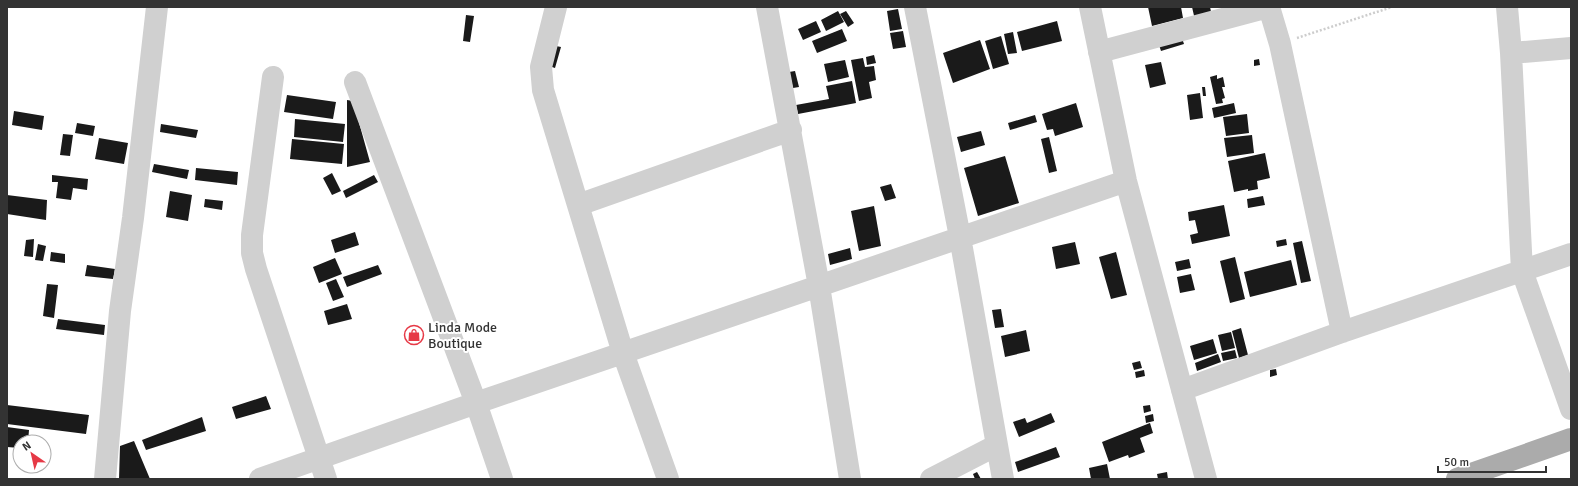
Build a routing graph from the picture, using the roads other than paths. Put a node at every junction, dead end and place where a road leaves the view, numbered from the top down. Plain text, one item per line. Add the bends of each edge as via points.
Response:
1 (157, 7) edge
2 (556, 7) edge
3 (767, 7) edge
4 (915, 7) edge
5 (1090, 7) edge
6 (1269, 7) edge
7 (1507, 7) edge
8 (1571, 48) edge
9 (1099, 52) junction
10 (1510, 53) junction
11 (273, 77) dead end
12 (355, 82) dead end
13 (791, 130) junction
14 (1126, 181) junction
15 (578, 205) junction
16 (960, 238) junction
17 (1571, 254) edge
18 (1522, 271) junction
19 (819, 286) junction
20 (1342, 332) junction
21 (623, 353) junction
22 (1182, 390) junction
23 (476, 403) junction
24 (1571, 409) edge
25 (1571, 439) edge
26 (997, 445) junction
27 (318, 458) junction
28 (105, 479) edge
29 (260, 479) edge
30 (326, 479) edge
31 (502, 479) edge
32 (668, 479) edge
33 (850, 479) edge
34 (931, 479) edge
35 (1003, 479) edge
36 (1206, 479) edge
37 (1457, 479) edge

1 - 28 street via 120,311
2 - 15 street via 541,73
3 - 13 street
4 - 16 street
5 - 9 street
6 - 9 street
6 - 20 street via 1280,44
7 - 10 street
8 - 10 street
9 - 14 street
10 - 18 street
11 - 27 street via 252,235 252,253
12 - 23 street
13 - 15 street
13 - 19 street
14 - 16 street
14 - 22 street
15 - 21 street
16 - 19 street
16 - 26 street
17 - 18 street
18 - 20 street
18 - 24 street
19 - 21 street
19 - 33 street
20 - 22 street
21 - 23 street
21 - 32 street
22 - 36 street
23 - 27 street
23 - 31 street
25 - 37 main road
26 - 34 street
26 - 35 street
27 - 29 street
27 - 30 street

